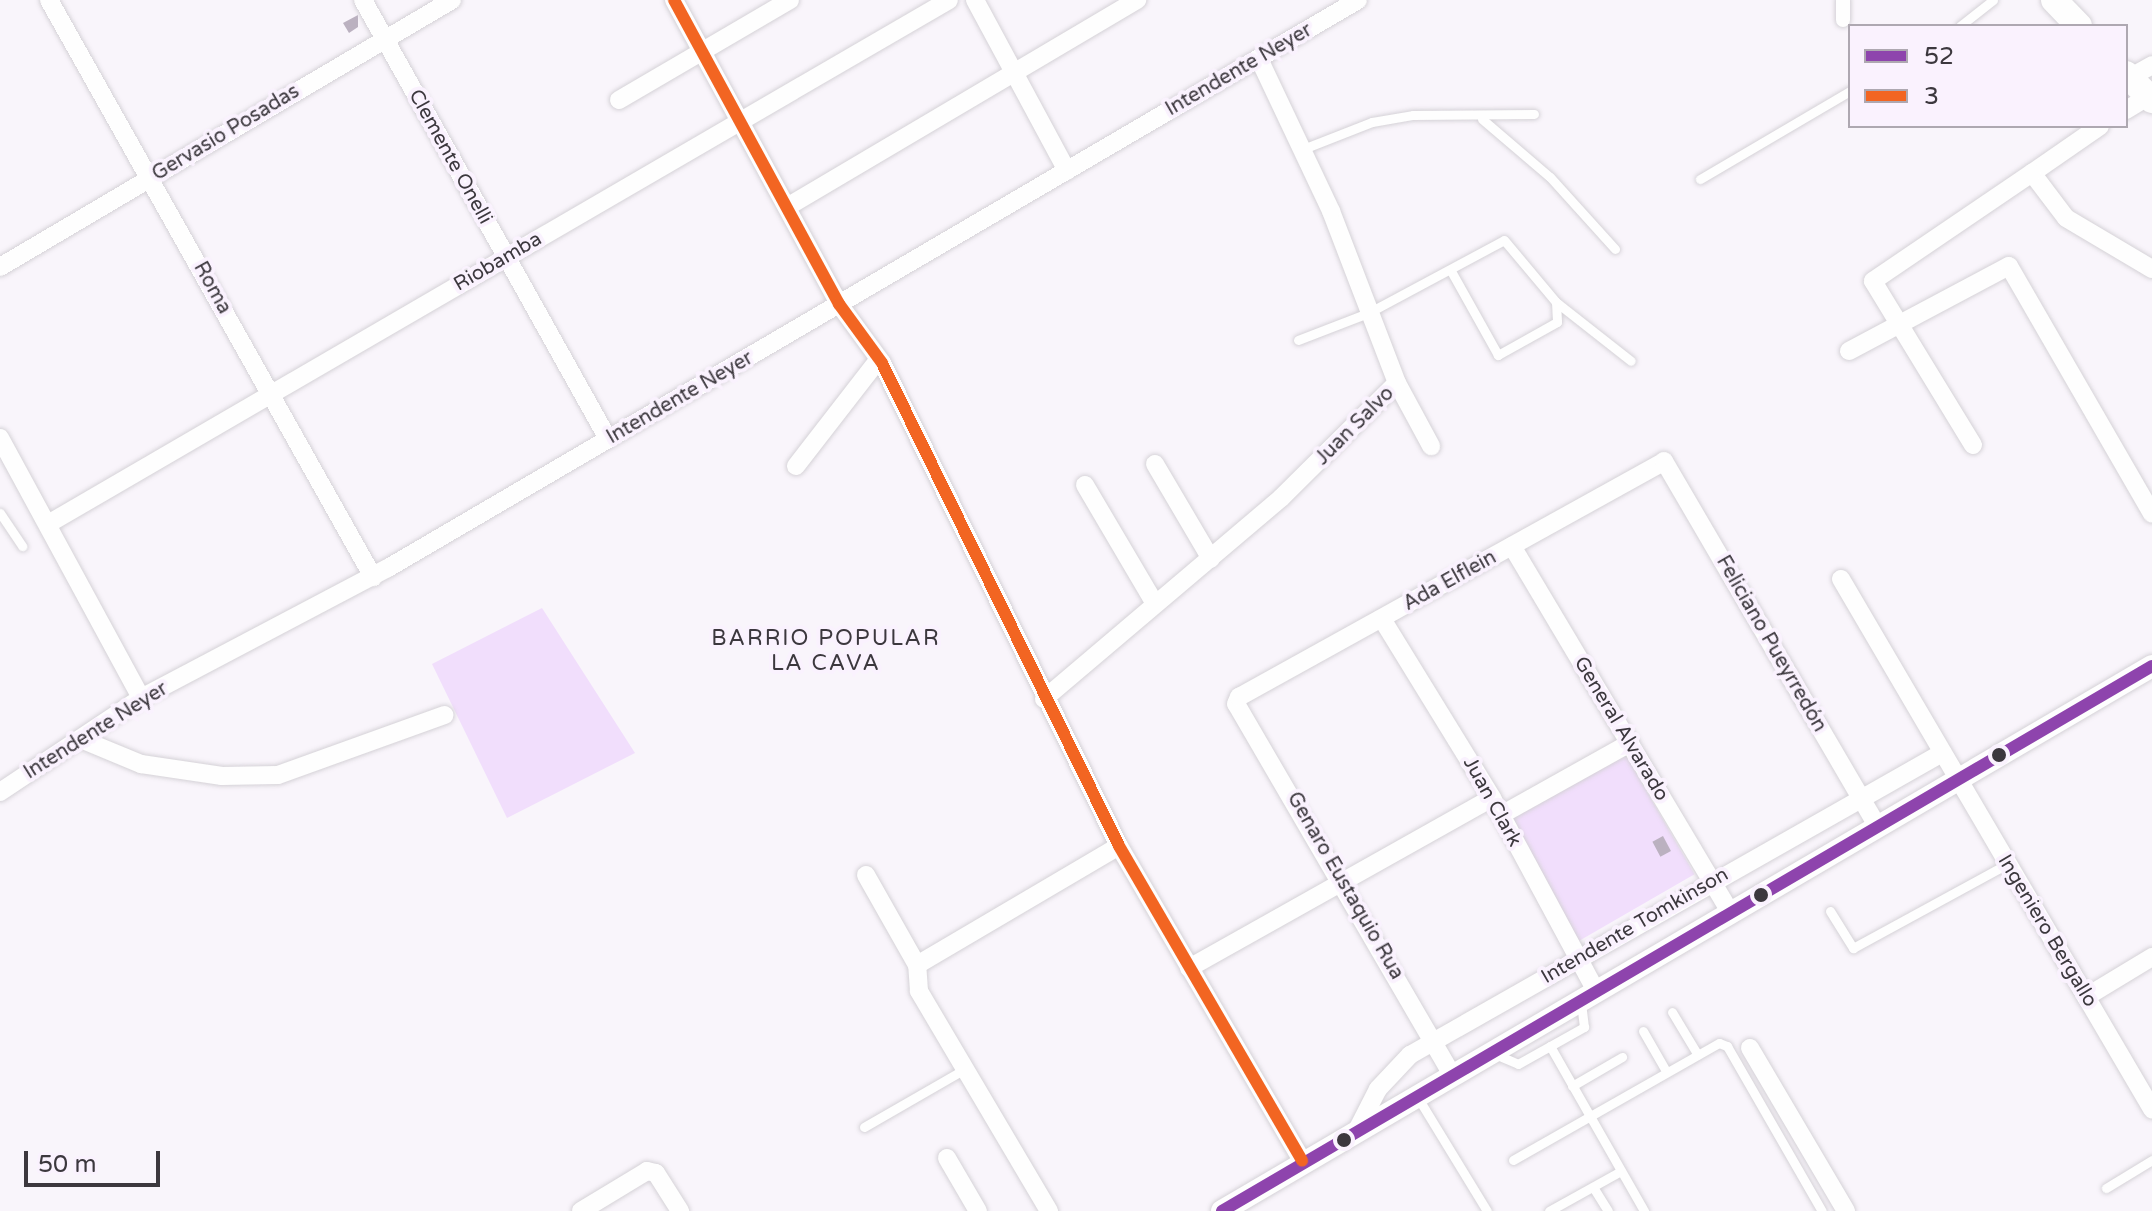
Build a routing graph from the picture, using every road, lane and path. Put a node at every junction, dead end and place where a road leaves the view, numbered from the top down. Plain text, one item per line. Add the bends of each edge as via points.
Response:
1 (49, 0) edge
2 (363, 0) edge
3 (452, 0) edge
4 (674, 0) edge
5 (790, 0) edge
6 (949, 0) edge
7 (975, 0) edge
8 (1137, 0) edge
9 (1358, 0) edge
10 (1843, 0) edge
11 (1993, 0) edge
12 (2054, 0) edge
13 (1843, 20) dead end
14 (1963, 24) edge
15 (2077, 24) edge
16 (385, 40) junction
17 (703, 52) junction
18 (1259, 59) junction
19 (1015, 72) junction
20 (2136, 72) edge
21 (1848, 92) edge
22 (619, 100) dead end
23 (2142, 102) edge
24 (1534, 114) dead end
25 (1482, 119) junction
26 (741, 120) junction
27 (2097, 128) edge
28 (1303, 149) junction
29 (1067, 171) junction
30 (2032, 173) junction
31 (151, 178) junction
32 (1700, 179) dead end
33 (787, 207) junction
34 (1615, 249) dead end
35 (506, 257) junction
36 (0, 267) edge
37 (1451, 271) junction
38 (2150, 271) edge
39 (1556, 302) junction
40 (839, 304) junction
41 (1368, 313) junction
42 (1903, 326) junction
43 (1298, 340) dead end
44 (1849, 351) dead end
45 (879, 359) junction
46 (1631, 361) dead end
47 (1397, 383) junction
48 (271, 394) junction
49 (0, 438) edge
50 (608, 439) junction
51 (1973, 445) dead end
52 (1431, 446) dead end
53 (1664, 461) joint
54 (1155, 464) dead end
55 (796, 466) dead end
56 (1085, 485) dead end
57 (0, 513) edge
58 (2152, 514) edge
59 (48, 524) junction
60 (22, 546) dead end
61 (1512, 546) junction
62 (1211, 559) junction
63 (373, 577) junction
64 (1841, 579) dead end
65 (1154, 602) junction
66 (1382, 619) junction
67 (2152, 666) edge
68 (141, 698) junction
69 (1044, 699) junction
70 (1236, 700) joint
71 (445, 715) dead end
72 (83, 740) junction
73 (1630, 743) junction
74 (1942, 753) junction
75 (1956, 781) junction
76 (0, 792) edge
77 (1860, 800) junction
78 (1496, 806) junction
79 (1878, 827) junction
80 (1119, 846) junction
81 (2007, 864) junction
82 (866, 875) dead end
83 (1343, 879) junction
84 (1712, 882) junction
85 (1730, 911) junction
86 (1830, 911) dead end
87 (2152, 957) edge
88 (1576, 959) junction
89 (917, 965) junction
90 (1189, 968) junction
91 (1588, 993) junction
92 (2086, 997) junction
93 (1672, 1012) dead end
94 (1643, 1031) dead end
95 (1435, 1042) junction
96 (1550, 1046) junction
97 (1750, 1048) dead end
98 (1488, 1051) junction
99 (1696, 1052) junction
100 (1622, 1057) dead end
101 (965, 1069) junction
102 (1666, 1071) junction
103 (1451, 1073) junction
104 (1572, 1086) junction
105 (1415, 1094) junction
106 (2152, 1109) edge
107 (1590, 1117) junction
108 (864, 1127) dead end
109 (1357, 1130) junction
110 (947, 1158) dead end
111 (1513, 1160) dead end
112 (2152, 1160) edge
113 (1302, 1161) junction
114 (1621, 1171) junction
115 (1593, 1187) junction
116 (2106, 1188) dead end
117 (1564, 1207) edge
118 (581, 1211) edge
119 (680, 1211) edge
120 (978, 1211) edge
121 (1049, 1211) edge
122 (1222, 1211) edge
123 (1487, 1211) edge
124 (1549, 1211) edge
125 (1608, 1211) edge
126 (1644, 1211) edge
127 (1822, 1211) edge
128 (1846, 1211) edge

1 - 31 street, Roma
2 - 16 street, Clemente Onelli
3 - 16 street, Gervasio Posadas
4 - 17 street
5 - 17 street
6 - 26 street, Riobamba
7 - 19 street
8 - 19 street
9 - 18 street, Intendente Neyer
10 - 13 street
11 - 14 lane
12 - 15 main road
16 - 31 street, Gervasio Posadas
16 - 35 street, Clemente Onelli
17 - 22 street
17 - 26 street
18 - 28 street, Juan Salvo
18 - 29 street, Intendente Neyer
19 - 29 street
19 - 33 street
20 - 23 main road
21 - 32 lane
24 - 25 lane
25 - 28 lane via 1413,115 1372,122
25 - 34 lane via 1550,177
26 - 33 street
26 - 35 street, Riobamba
27 - 30 street
28 - 41 street, Juan Salvo
29 - 40 street, Intendente Neyer
30 - 38 street via 2066,218
30 - 42 street via 1875,277 1874,287
31 - 36 street, Gervasio Posadas
31 - 48 street, Roma
33 - 40 street
35 - 48 street, Riobamba
35 - 50 street, Clemente Onelli
37 - 39 lane via 1507,240
37 - 39 lane via 1498,355 1557,322
37 - 41 lane
39 - 46 lane
40 - 45 street
40 - 50 street, Intendente Neyer
41 - 43 lane
41 - 47 street, Juan Salvo
42 - 44 street
42 - 51 street
42 - 58 street via 2009,266
45 - 55 street
45 - 69 street
47 - 52 street
47 - 62 street, Juan Salvo
48 - 59 street, Riobamba
48 - 63 street, Roma
49 - 59 street
50 - 63 street, Intendente Neyer
53 - 61 street, Ada Elflein
53 - 77 street, Feliciano Pueyrredón
54 - 62 street
56 - 65 street
57 - 60 lane
59 - 68 street
61 - 66 street, Ada Elflein
61 - 73 street, General Alvarado
62 - 65 street, Juan Salvo
63 - 68 street, Intendente Neyer
64 - 74 street, Ingeniero Bergallo
65 - 69 street, Juan Salvo
66 - 70 street, Ada Elflein
66 - 78 street, Juan Clark
67 - 75 street, Intendente Tomkinson
68 - 72 street, Intendente Neyer
69 - 80 street
70 - 83 street, Genaro Eustaquio Rua
71 - 72 street via 278,775 222,776 141,764
72 - 76 street, Intendente Neyer
73 - 78 street
73 - 84 street, General Alvarado
74 - 75 street, Ingeniero Bergallo
74 - 77 street, Intendente Tomkinson
75 - 79 street, Intendente Tomkinson
75 - 81 street, Ingeniero Bergallo
77 - 79 street, Feliciano Pueyrredón
77 - 84 street, Intendente Tomkinson
78 - 83 street
78 - 88 street, Juan Clark
79 - 85 street, Intendente Tomkinson
80 - 89 street
80 - 90 street
81 - 86 lane via 1853,948
81 - 92 street, Ingeniero Bergallo
82 - 89 street
83 - 90 street
83 - 95 street, Genaro Eustaquio Rua
84 - 85 street, General Alvarado
84 - 88 street, Intendente Tomkinson
85 - 91 street, Intendente Tomkinson
87 - 92 street
88 - 91 street, Juan Clark
88 - 95 street, Intendente Tomkinson
89 - 101 street via 919,991
90 - 113 street
91 - 96 lane via 1584,1027
91 - 98 street, Intendente Tomkinson
92 - 106 street, Ingeniero Bergallo
93 - 99 lane
94 - 102 lane
95 - 103 street, Genaro Eustaquio Rua
95 - 109 street, Intendente Tomkinson via 1390,1073
96 - 98 lane via 1518,1064
96 - 104 lane
97 - 128 street
98 - 103 street, Intendente Tomkinson
99 - 102 lane
99 - 127 lane via 1710,1044 1727,1046
100 - 104 lane
101 - 108 lane
101 - 121 street
102 - 107 lane
103 - 105 street, Intendente Tomkinson
104 - 107 lane
105 - 109 street, Intendente Tomkinson
105 - 123 lane
107 - 111 lane
107 - 114 lane
109 - 113 street, Intendente Tomkinson
110 - 120 street
112 - 116 lane
113 - 122 street, Intendente Tomkinson
114 - 115 lane
114 - 126 lane
115 - 117 lane
115 - 125 lane
117 - 124 lane
118 - 119 street via 647,1171 656,1173

